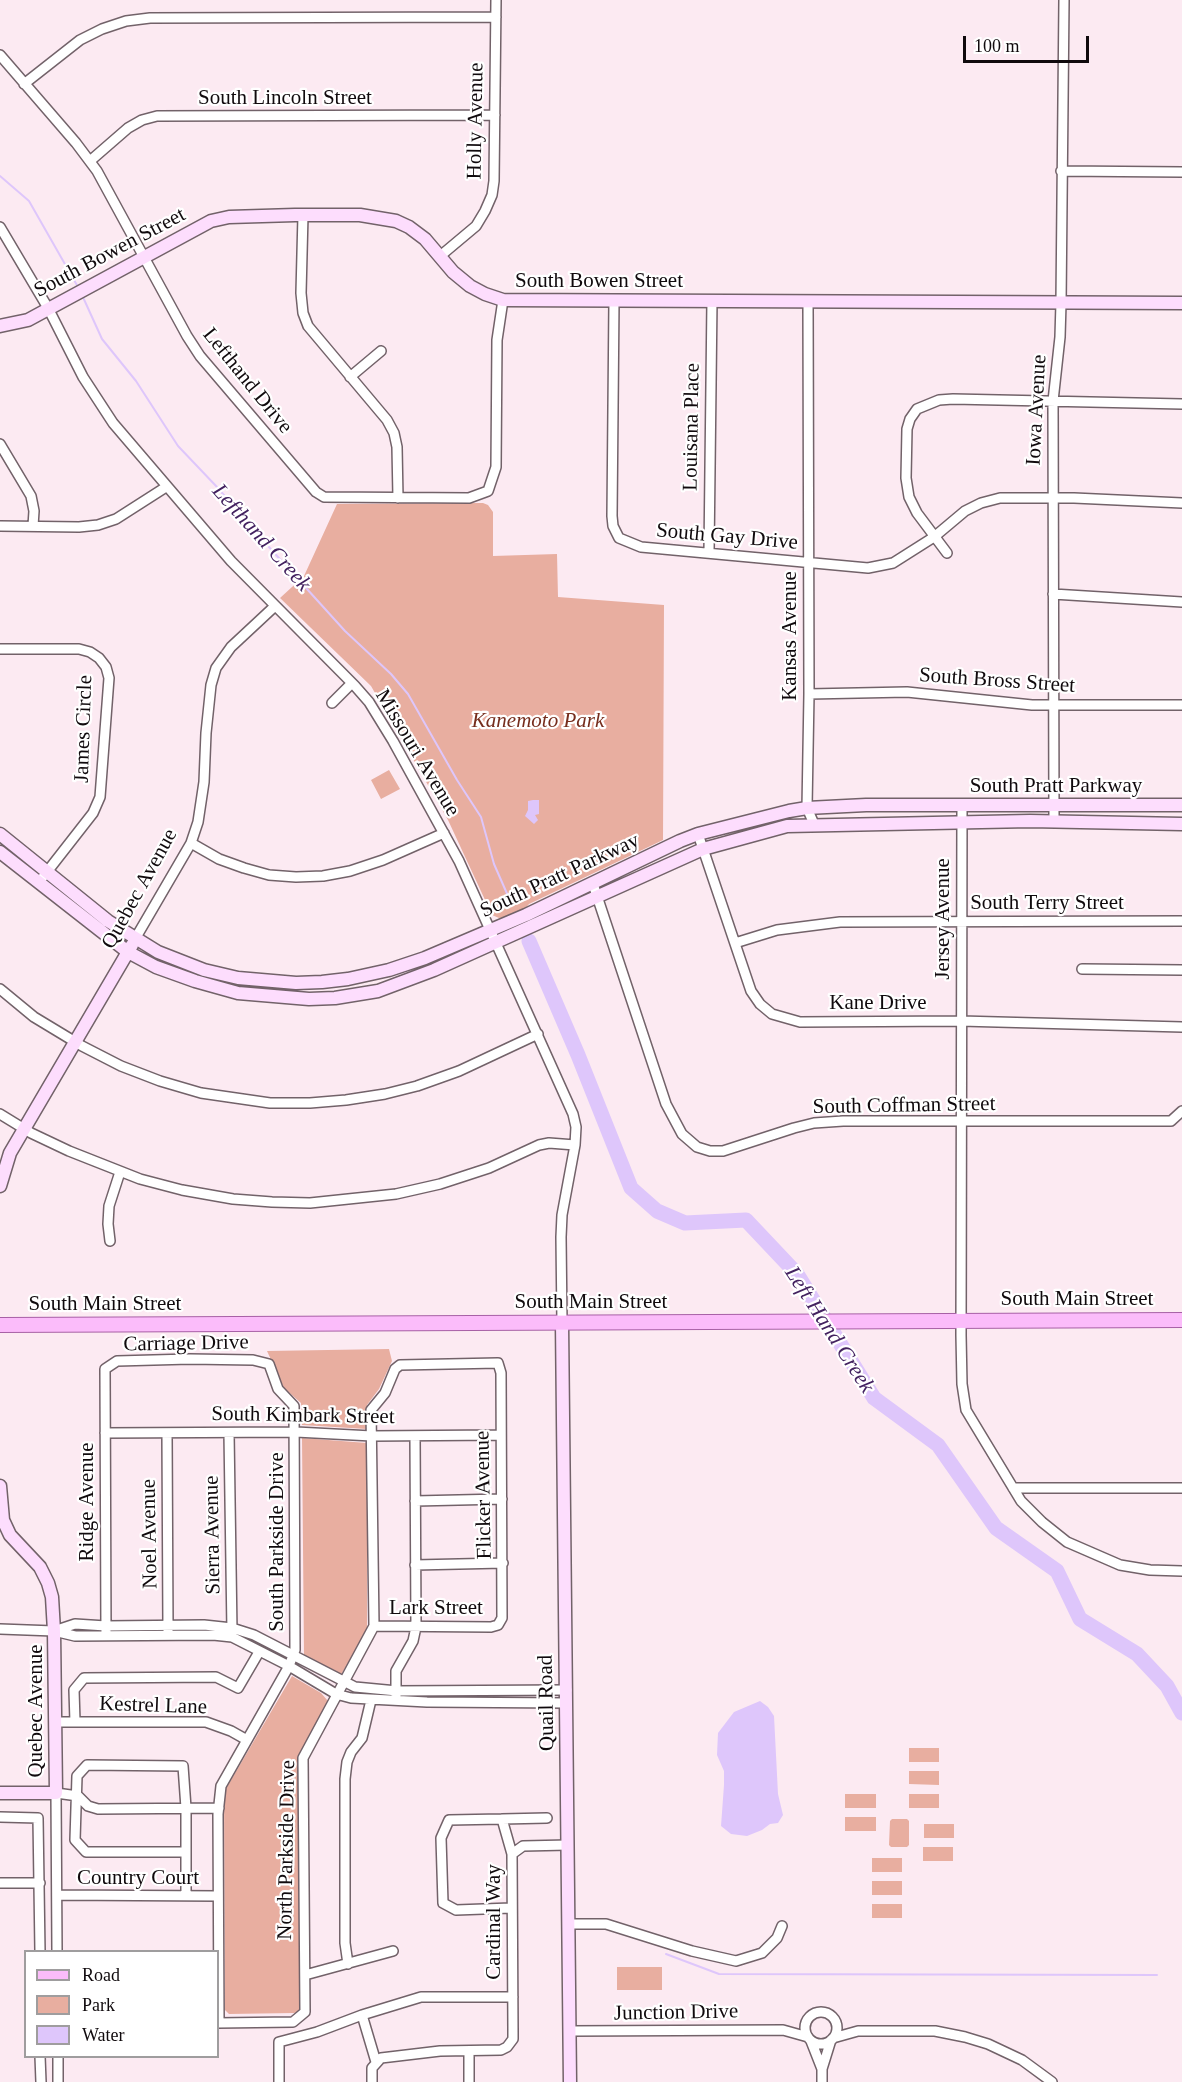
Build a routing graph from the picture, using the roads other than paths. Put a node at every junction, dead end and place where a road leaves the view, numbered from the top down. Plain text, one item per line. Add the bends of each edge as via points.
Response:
1 (496, 0) edge
2 (1064, 0) edge
3 (496, 17) junction
4 (0, 55) edge
5 (24, 84) junction
6 (495, 115) junction
7 (90, 161) junction
8 (1061, 171) junction
9 (1182, 172) edge
10 (303, 215) junction
11 (0, 227) edge
12 (144, 257) junction
13 (440, 257) junction
14 (503, 300) junction
15 (614, 300) junction
16 (712, 300) junction
17 (808, 302) junction
18 (1060, 303) junction
19 (1182, 303) edge
20 (48, 308) junction
21 (0, 326) edge
22 (381, 351) dead end
23 (350, 377) junction
24 (1053, 401) junction
25 (1182, 404) edge
26 (0, 444) edge
27 (166, 487) junction
28 (398, 498) junction
29 (1052, 498) junction
30 (1182, 503) edge
31 (0, 526) edge
32 (33, 526) junction
33 (934, 537) junction
34 (709, 553) junction
35 (947, 553) dead end
36 (808, 563) junction
37 (1053, 594) junction
38 (1182, 602) edge
39 (275, 606) junction
40 (0, 649) edge
41 (352, 683) junction
42 (809, 694) junction
43 (332, 703) dead end
44 (1182, 705) edge
45 (1053, 706) junction
46 (962, 805) junction
47 (1054, 805) junction
48 (1182, 806) edge
49 (807, 808) junction
50 (1054, 821) junction
51 (961, 822) junction
52 (814, 824) junction
53 (1182, 824) edge
54 (444, 833) junction
55 (0, 834) edge
56 (699, 834) junction
57 (191, 843) junction
58 (703, 849) junction
59 (0, 852) edge
60 (46, 872) junction
61 (39, 884) junction
62 (592, 884) junction
63 (597, 897) junction
64 (962, 921) junction
65 (1182, 921) edge
66 (489, 929) junction
67 (135, 939) junction
68 (495, 942) junction
69 (735, 943) junction
70 (128, 952) junction
71 (1082, 969) dead end
72 (1182, 970) edge
73 (0, 989) edge
74 (961, 1021) junction
75 (1182, 1027) edge
76 (538, 1034) junction
77 (75, 1042) junction
78 (1182, 1111) edge
79 (0, 1114) edge
80 (961, 1121) junction
81 (23, 1129) junction
82 (575, 1145) junction
83 (120, 1172) junction
84 (0, 1186) edge
85 (110, 1241) dead end
86 (961, 1320) junction
87 (1182, 1320) edge
88 (562, 1323) junction
89 (0, 1325) edge
90 (269, 1364) joint
91 (105, 1369) joint
92 (296, 1432) junction
93 (105, 1433) junction
94 (167, 1433) junction
95 (229, 1433) junction
96 (500, 1435) junction
97 (372, 1436) junction
98 (415, 1436) junction
99 (0, 1486) edge
100 (1013, 1488) junction
101 (1182, 1488) edge
102 (502, 1499) junction
103 (415, 1501) junction
104 (503, 1563) junction
105 (415, 1565) junction
106 (1182, 1571) edge
107 (498, 1625) joint
108 (374, 1626) junction
109 (416, 1627) junction
110 (0, 1629) edge
111 (54, 1630) junction
112 (168, 1630) junction
113 (106, 1631) junction
114 (232, 1632) junction
115 (259, 1652) junction
116 (294, 1656) junction
117 (288, 1667) junction
118 (342, 1682) junction
119 (470, 1691) junction
120 (336, 1694) junction
121 (396, 1696) junction
122 (567, 1696) junction
123 (371, 1700) junction
124 (469, 1702) junction
125 (55, 1722) junction
126 (75, 1722) junction
127 (247, 1740) junction
128 (0, 1793) edge
129 (56, 1793) junction
130 (78, 1796) junction
131 (186, 1808) junction
132 (219, 1808) junction
133 (0, 1817) edge
134 (547, 1818) dead end
135 (502, 1819) junction
136 (568, 1845) junction
137 (185, 1852) junction
138 (512, 1854) junction
139 (0, 1883) edge
140 (40, 1883) junction
141 (57, 1895) junction
142 (186, 1896) junction
143 (218, 1896) junction
144 (511, 1908) junction
145 (568, 1924) junction
146 (782, 1926) dead end
147 (40, 1950) edge
148 (57, 1950) edge
149 (218, 1950) edge
150 (393, 1951) dead end
151 (348, 1964) junction
152 (304, 1975) junction
153 (513, 1997) junction
154 (362, 2015) junction
155 (834, 2019) junction
156 (807, 2021) junction
157 (219, 2023) edge
158 (783, 2030) junction
159 (570, 2031) junction
160 (858, 2031) junction
161 (810, 2039) junction
162 (832, 2039) junction
163 (468, 2051) junction
164 (40, 2058) edge
165 (58, 2058) edge
166 (376, 2061) junction
167 (822, 2068) junction
168 (41, 2082) edge
169 (58, 2082) edge
170 (279, 2082) edge
171 (372, 2082) edge
172 (468, 2082) edge
173 (570, 2082) edge
174 (822, 2082) edge
175 (1052, 2082) edge

1 - 3 street, Holly Avenue
2 - 8 street, Iowa Avenue
3 - 5 street via 126,21 80,40
3 - 6 street, Holly Avenue
4 - 5 street, Lefthand Drive
5 - 7 street, Lefthand Drive
6 - 7 street, South Lincoln Street via 157,116 128,128
6 - 13 street, Holly Avenue via 492,195 476,226
7 - 12 street, Lefthand Drive
8 - 9 street
8 - 18 street, Iowa Avenue
10 - 12 street, South Bowen Street via 211,221
10 - 13 street, South Bowen Street via 396,221 425,239
10 - 23 street via 303,313 308,327
11 - 20 street, Missouri Avenue
12 - 20 street, South Bowen Street
12 - 28 street, Lefthand Drive via 200,356 316,492 328,497
13 - 14 street, South Bowen Street via 470,285
14 - 15 street, South Bowen Street
14 - 28 street, Lefthand Drive via 497,340 496,467 488,491 469,498
15 - 16 street, South Bowen Street
15 - 34 street, South Gay Drive via 613,526 619,538 641,547
16 - 17 street, South Bowen Street
16 - 34 street, Louisana Place
17 - 18 street, South Bowen Street
17 - 36 street, Kansas Avenue
18 - 19 street, South Bowen Street
18 - 24 street, Iowa Avenue
20 - 21 street, South Bowen Street via 28,320
20 - 27 street, Missouri Avenue via 97,401
22 - 23 street
23 - 28 street via 394,433
24 - 25 street
24 - 29 street, Iowa Avenue
24 - 33 street via 939,400 917,409 907,429 906,478 917,513
26 - 32 street via 31,496
27 - 32 street via 116,519 98,525
27 - 39 street, Missouri Avenue
29 - 30 street, South Gay Drive
29 - 33 street, South Gay Drive via 1000,498 981,503
29 - 37 street, Iowa Avenue
31 - 32 street
33 - 35 street
33 - 36 street, South Gay Drive via 893,563 881,566
34 - 36 street, South Gay Drive
36 - 42 street, Kansas Avenue
37 - 38 street
37 - 45 street, Iowa Avenue
39 - 41 street, Missouri Avenue
39 - 57 street, Quebec Avenue via 231,647 216,668 211,685 202,802
40 - 60 street, James Circle via 79,649 99,658 109,678 100,796 93,813
41 - 43 street
41 - 54 street, Missouri Avenue via 393,741
42 - 45 street, South Bross Street via 907,692
42 - 49 street, Kansas Avenue
44 - 45 street, South Bross Street
45 - 47 street, Iowa Avenue
46 - 47 street, South Pratt Parkway
46 - 49 street, South Pratt Parkway
46 - 51 street, Jersey Avenue
47 - 48 street, South Pratt Parkway
47 - 50 street, Iowa Avenue
49 - 52 street, Kansas Avenue
49 - 56 street, South Pratt Parkway
50 - 51 street, South Pratt Parkway
50 - 53 street, South Pratt Parkway
51 - 52 street, South Pratt Parkway
51 - 64 street, Jersey Avenue
52 - 58 street, South Pratt Parkway via 787,826
54 - 57 street via 383,860 323,876 278,875 244,868
54 - 66 street, Missouri Avenue
55 - 60 street, South Pratt Parkway
56 - 58 street, Kane Drive
56 - 62 street, South Pratt Parkway
57 - 67 street, Quebec Avenue
58 - 63 street, South Pratt Parkway
58 - 69 street, Kane Drive
59 - 61 street, South Pratt Parkway
60 - 61 street, James Circle
60 - 67 street, South Pratt Parkway
61 - 70 street, South Pratt Parkway
62 - 63 street, South Coffman Street
62 - 66 street, South Pratt Parkway
63 - 68 street, South Pratt Parkway
63 - 80 street, South Coffman Street via 666,1104 682,1134 697,1147 723,1151 814,1124 843,1121
64 - 65 street, South Terry Street
64 - 69 street, South Terry Street via 816,924 777,930
64 - 74 street, Jersey Avenue
66 - 67 street, South Pratt Parkway via 389,970 296,983 238,978 204,970
66 - 68 street, Missouri Avenue
67 - 70 street, Quebec Avenue
68 - 70 street, South Pratt Parkway via 378,991 309,999 238,993 166,971
68 - 76 street, Missouri Avenue
69 - 74 street, Kane Drive via 752,991 772,1014 800,1022
70 - 77 street, Quebec Avenue
71 - 72 street
73 - 77 street via 34,1017
74 - 75 street, Kane Drive
74 - 80 street, Jersey Avenue
76 - 77 street via 417,1086 375,1096 310,1103 201,1093 160,1082
76 - 82 street, Missouri Avenue via 573,1114
77 - 81 street, Quebec Avenue
78 - 80 street, South Coffman Street via 1171,1121
79 - 81 street
80 - 86 street, Jersey Avenue
81 - 83 street
81 - 84 street, Quebec Avenue via 10,1153
82 - 83 street via 539,1145 489,1168 396,1194 310,1203 224,1197 182,1190
82 - 88 street, Missouri Avenue via 562,1215
83 - 85 street via 109,1206
86 - 87 main road, South Main Street
86 - 88 main road, South Main Street
86 - 100 street, Jersey Avenue via 966,1410
88 - 89 main road, South Main Street
88 - 122 street, Quail Road
90 - 91 street, Carriage Drive via 252,1360 117,1361
90 - 92 street, South Parkside Drive via 278,1389 294,1406
91 - 93 street, Ridge Avenue
92 - 95 street, South Kimbark Street
92 - 97 street, South Kimbark Street
92 - 116 street, South Parkside Drive
93 - 94 street, South Kimbark Street
93 - 113 street, Ridge Avenue
94 - 95 street, South Kimbark Street
94 - 112 street, Noel Avenue
95 - 114 street, Sierra Avenue
96 - 97 street, Flicker Avenue via 498,1363 400,1365 371,1410
96 - 98 street, South Kimbark Street
96 - 102 street, Flicker Avenue
97 - 98 street, South Kimbark Street
97 - 108 street
98 - 103 street
99 - 111 street, Quebec Avenue via 3,1520 10,1535 40,1567 48,1583
100 - 101 street
100 - 106 street, Jersey Avenue via 1042,1522 1068,1543 1119,1565
102 - 103 street
102 - 104 street, Flicker Avenue
103 - 105 street
104 - 105 street
104 - 107 street, Flicker Avenue via 502,1618
105 - 109 street
107 - 109 street, Lark Street
108 - 109 street, Lark Street
108 - 118 street, North Parkside Drive
109 - 121 street via 413,1641 396,1671
110 - 111 street
111 - 113 street via 75,1636
111 - 125 street, Quebec Avenue
112 - 113 street
112 - 114 street via 213,1635
114 - 115 street
114 - 116 street via 254,1635
115 - 117 street
115 - 126 street via 238,1688 216,1677 84,1678 74,1690
116 - 117 street
116 - 118 street
117 - 120 street
117 - 127 street
118 - 120 street, North Parkside Drive
118 - 121 street
119 - 121 street
119 - 122 street
119 - 124 street
120 - 123 street
120 - 152 street, North Parkside Drive via 303,1758
121 - 123 street
121 - 124 street
122 - 124 street
122 - 136 street, Quail Road
123 - 151 street via 362,1738 346,1762
125 - 126 street, Kestrel Lane
125 - 129 street, Quebec Avenue
126 - 127 street, Kestrel Lane via 206,1722
127 - 132 street via 220,1786
128 - 129 street
129 - 130 street
129 - 141 street, Quebec Avenue
130 - 131 street via 98,1809
130 - 131 street via 77,1776 87,1765 183,1766
130 - 137 street via 75,1840 86,1852
131 - 132 street
131 - 137 street
132 - 143 street
133 - 140 street via 38,1818
134 - 135 street
135 - 138 street
135 - 144 street via 449,1820 441,1838 442,1903 456,1910
136 - 138 street, Cardinal Way via 523,1846
136 - 145 street, Quail Road
137 - 142 street
138 - 144 street, Cardinal Way
139 - 140 street
140 - 147 street
141 - 142 street, Country Court
141 - 148 street, Quebec Avenue
142 - 143 street, Country Court
143 - 149 street
144 - 153 street, Cardinal Way
145 - 146 street via 606,1924 736,1961 762,1953 777,1938
145 - 159 street, Quail Road
150 - 151 street
151 - 152 street
152 - 157 street, North Parkside Drive via 304,2012 293,2022
153 - 154 street via 421,1997
153 - 163 street, Cardinal Way via 513,2039 507,2047
154 - 166 street
154 - 170 street via 279,2042
155 - 156 street via 820,2012
155 - 160 street
155 - 162 street via 837,2029
156 - 158 street, Junction Drive
156 - 161 street
158 - 159 street, Junction Drive
158 - 161 street, Junction Drive
159 - 173 street, Quail Road
160 - 162 street
160 - 175 street via 935,2031 965,2037 1022,2060
161 - 162 street via 821,2044
161 - 167 street
162 - 167 street
163 - 166 street
163 - 172 street
164 - 168 street
165 - 169 street
166 - 171 street
167 - 174 street

